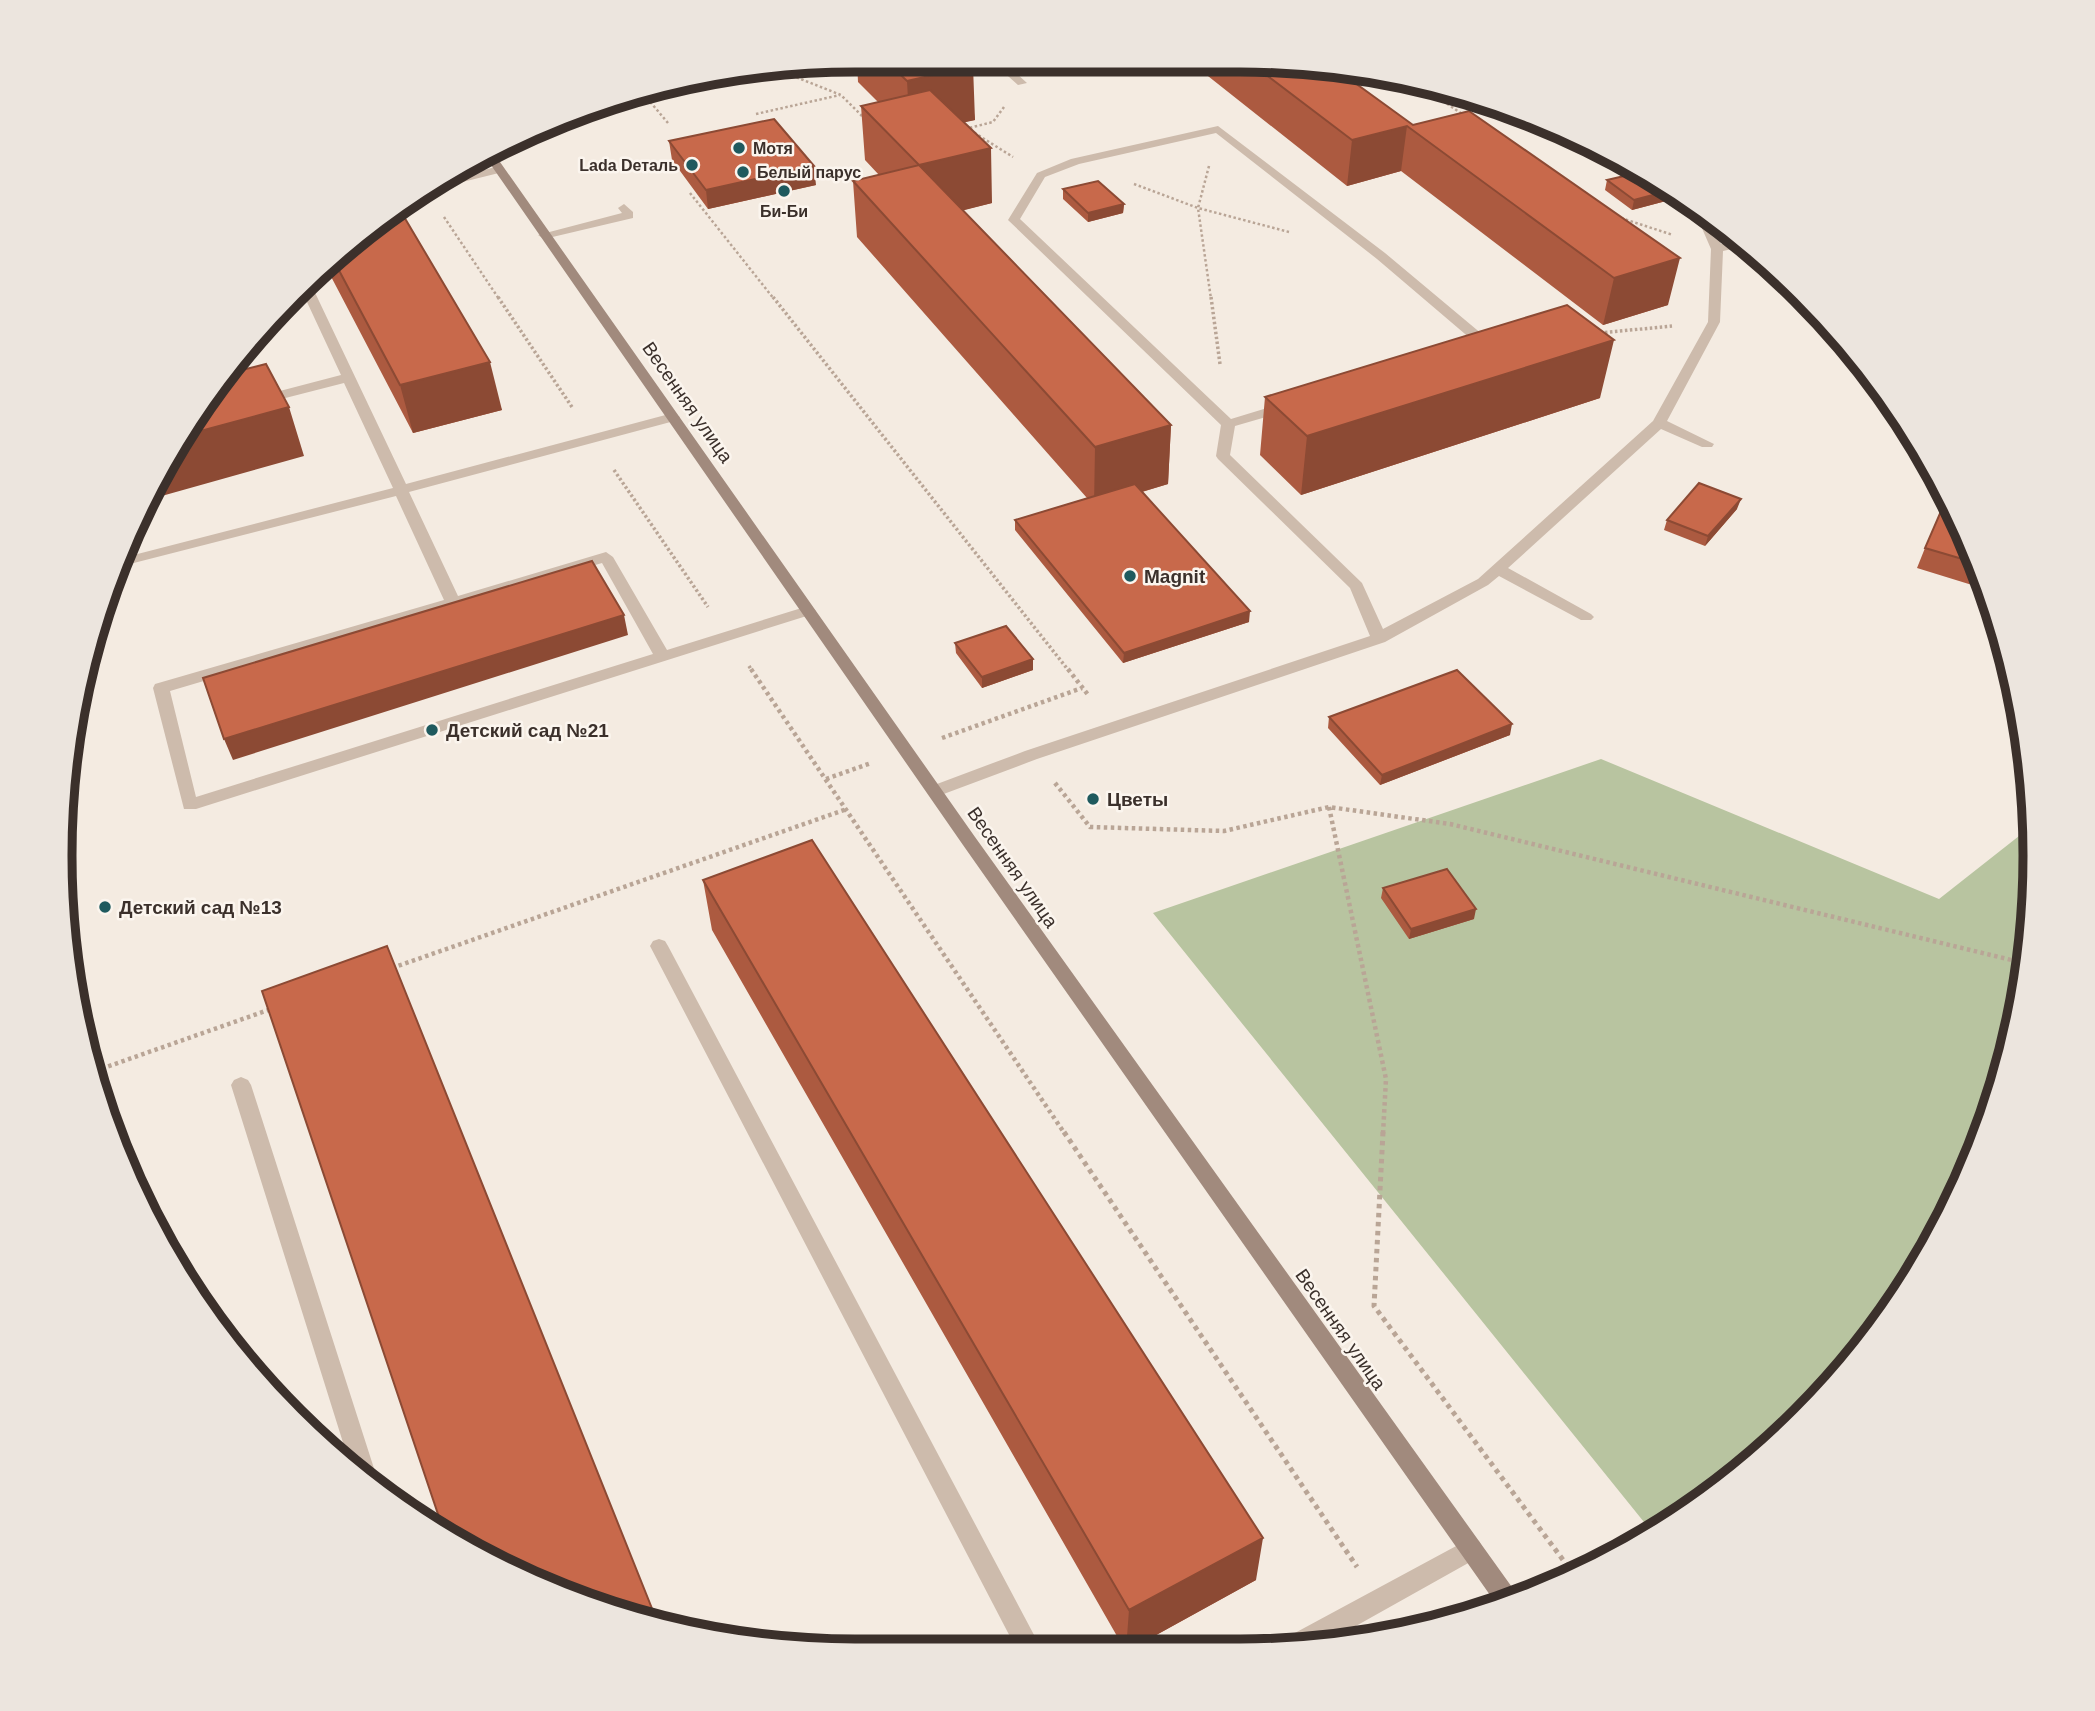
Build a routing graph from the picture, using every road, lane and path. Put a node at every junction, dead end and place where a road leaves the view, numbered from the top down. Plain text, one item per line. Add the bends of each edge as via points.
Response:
1 (1009, 72) edge
2 (789, 74) edge
3 (1022, 83) joint
4 (841, 95) junction
5 (1438, 97) edge
6 (648, 99) edge
7 (755, 114) dead end
8 (867, 120) dead end
9 (1472, 120) edge
10 (668, 122) dead end
11 (967, 128) junction
12 (1218, 129) junction
13 (955, 131) edge
14 (493, 161) edge
15 (1075, 161) junction
16 (499, 170) junction
17 (1041, 175) junction
18 (458, 180) edge
19 (690, 192) edge
20 (624, 208) dead end
21 (1198, 208) junction
22 (442, 213) dead end
23 (1621, 218) edge
24 (1708, 227) edge
25 (1289, 232) dead end
26 (544, 234) junction
27 (1731, 246) edge
28 (1717, 249) junction
29 (310, 293) edge
30 (1714, 322) junction
31 (1595, 333) edge
32 (1478, 352) edge
33 (350, 377) junction
34 (244, 404) edge
35 (1294, 405) edge
36 (673, 417) junction
37 (1659, 423) junction
38 (1228, 424) junction
39 (593, 438) junction
40 (1707, 444) dead end
41 (401, 490) junction
42 (129, 561) edge
43 (1498, 569) junction
44 (453, 602) junction
45 (808, 611) junction
46 (1586, 617) dead end
47 (729, 636) junction
48 (1378, 638) junction
49 (663, 657) junction
50 (1082, 688) junction
51 (1149, 716) junction
52 (907, 750) junction
53 (1031, 755) junction
54 (935, 791) junction
55 (1329, 807) junction
56 (847, 809) junction
57 (659, 946) dead end
58 (2016, 961) edge
59 (385, 970) edge
60 (280, 1006) edge
61 (101, 1069) edge
62 (241, 1085) dead end
63 (361, 1463) edge
64 (1471, 1549) junction
65 (1568, 1566) edge
66 (1503, 1593) edge
67 (1379, 1600) junction
68 (1315, 1636) edge
69 (1024, 1639) edge

1 - 3 lane
2 - 4 path
3 - 11 path via 993,122
4 - 7 path
4 - 8 path
5 - 9 path
6 - 10 path
11 - 13 path
11 - 17 path
12 - 15 lane
12 - 21 path
12 - 32 lane via 1491,348
14 - 16 street, Весенняя улица
15 - 17 lane
15 - 21 path
16 - 18 lane
16 - 26 street, Весенняя улица
17 - 38 lane via 1014,220
19 - 50 path
20 - 26 lane via 629,215
21 - 25 path
21 - 38 path
22 - 39 path
23 - 28 path
24 - 28 lane
26 - 36 street, Весенняя улица
27 - 28 lane
28 - 30 lane
29 - 33 lane
30 - 31 path
30 - 37 lane
33 - 34 lane
33 - 41 lane
35 - 38 lane
36 - 39 lane
36 - 45 street, Весенняя улица
37 - 40 lane
37 - 43 lane
38 - 48 lane via 1223,456 1357,586
39 - 41 lane
39 - 47 path
41 - 42 lane
41 - 44 lane
43 - 46 lane
43 - 48 lane via 1483,582
44 - 49 lane via 606,557
44 - 49 lane via 160,688 190,806
45 - 47 lane
45 - 52 street, Весенняя улица
47 - 49 lane
47 - 56 path
48 - 51 lane
50 - 51 path via 1088,696 1133,698
50 - 52 path
51 - 53 lane
52 - 54 street, Весенняя улица
53 - 54 lane
53 - 55 path via 1090,827 1224,831
54 - 64 street, Весенняя улица
55 - 58 path via 1450,824
55 - 65 path via 1386,1079 1374,1306
56 - 59 path
56 - 67 path
57 - 69 lane
60 - 61 path
62 - 63 lane
64 - 66 street, Весенняя улица
64 - 67 lane
67 - 68 lane

